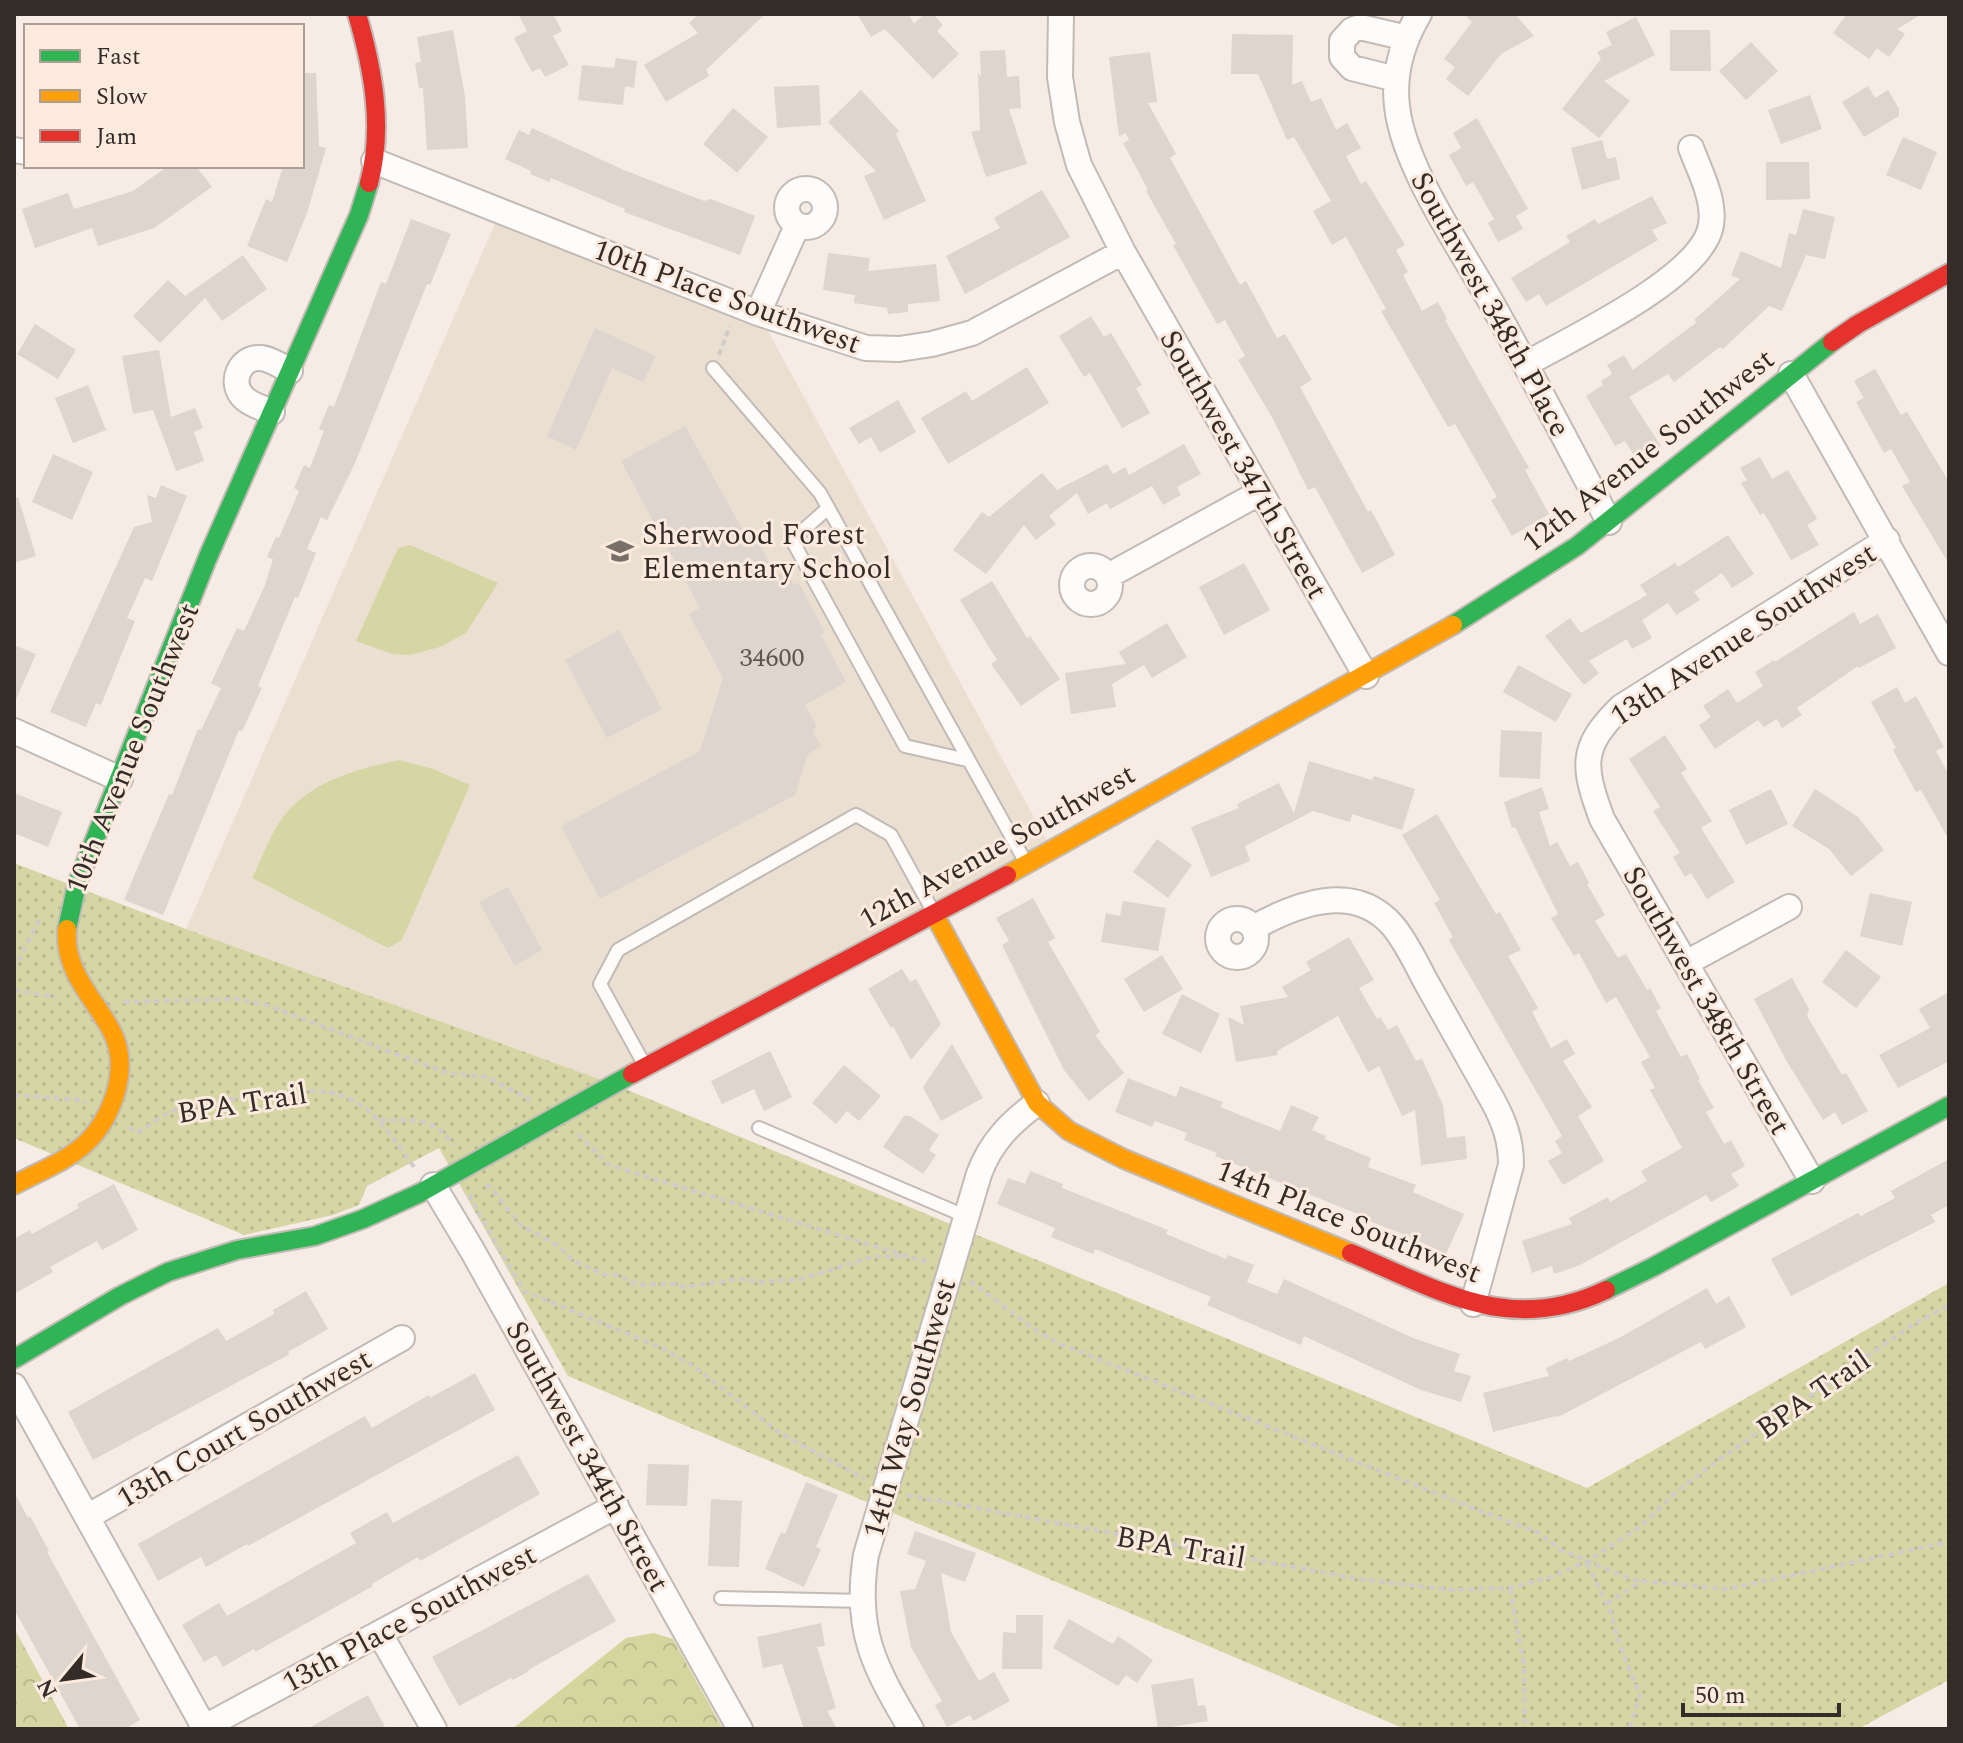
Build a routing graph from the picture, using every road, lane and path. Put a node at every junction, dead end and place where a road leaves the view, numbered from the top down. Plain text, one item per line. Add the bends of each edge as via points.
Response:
1 (357, 14) edge
2 (1061, 14) edge
3 (1419, 14) edge
4 (1691, 148) dead end
5 (374, 161) junction
6 (797, 226) dead end
7 (1123, 252) junction
8 (1949, 273) edge
9 (749, 309) junction
10 (1526, 364) junction
11 (713, 368) joint
12 (290, 371) junction
13 (1791, 374) junction
14 (272, 412) junction
15 (1259, 493) junction
16 (827, 509) junction
17 (1609, 522) junction
18 (1887, 540) junction
19 (1108, 576) dead end
20 (1949, 653) edge
21 (1366, 676) junction
22 (14, 731) edge
23 (967, 760) junction
24 (120, 779) junction
25 (1602, 819) joint
26 (1027, 864) junction
27 (1789, 907) dead end
28 (934, 914) junction
29 (1253, 928) dead end
30 (1686, 963) junction
31 (14, 990) edge
32 (92, 999) junction
33 (646, 1067) junction
34 (14, 1095) edge
35 (1037, 1103) junction
36 (1949, 1106) edge
37 (108, 1117) junction
38 (555, 1117) junction
39 (380, 1120) junction
40 (759, 1128) dead end
41 (454, 1147) dead end
42 (424, 1177) junction
43 (1812, 1181) junction
44 (14, 1185) edge
45 (965, 1216) junction
46 (910, 1257) junction
47 (949, 1269) junction
48 (1473, 1304) junction
49 (1949, 1305) edge
50 (402, 1338) dead end
51 (14, 1359) edge
52 (14, 1386) edge
53 (885, 1490) junction
54 (616, 1506) junction
55 (87, 1517) junction
56 (1949, 1542) edge
57 (1586, 1562) junction
58 (1641, 1580) junction
59 (1509, 1588) junction
60 (721, 1598) dead end
61 (863, 1601) junction
62 (1607, 1604) junction
63 (380, 1634) junction
64 (202, 1728) edge
65 (434, 1729) edge
66 (740, 1729) edge
67 (911, 1729) edge
68 (1525, 1729) edge
69 (1629, 1729) edge

1 - 5 street, 10th Avenue Southwest via 374,97
2 - 7 street, Southwest 347th Street via 1060,77 1067,122 1079,165
3 - 10 street, Southwest 348th Place via 1401,58 1397,108 1411,158
4 - 10 street via 1711,203 1711,227 1701,248 1672,279
5 - 9 street, 10th Place Southwest
5 - 12 street, 10th Avenue Southwest via 359,215
6 - 9 street
7 - 9 street, 10th Place Southwest via 972,333 932,344 866,348
7 - 15 street, Southwest 347th Street
8 - 13 street, 12th Avenue Southwest via 1858,324
9 - 11 path
10 - 17 street, Southwest 348th Place
11 - 16 lane via 820,493
12 - 14 street, 10th Avenue Southwest
12 - 14 street via 253,358 237,375 243,398
13 - 17 street, 12th Avenue Southwest
13 - 18 street
14 - 24 street, 10th Avenue Southwest
15 - 19 street
15 - 21 street, Southwest 347th Street
16 - 23 lane
16 - 23 lane via 792,540 905,746
17 - 21 street, 12th Avenue Southwest
18 - 20 street
18 - 25 street, 13th Avenue Southwest via 1608,719 1594,737 1588,760 1589,782
21 - 26 street, 12th Avenue Southwest
22 - 24 street
23 - 26 lane
24 - 32 street, 10th Avenue Southwest via 67,916 72,967
25 - 30 street, Southwest 348th Street
26 - 28 street, 12th Avenue Southwest
27 - 30 street
28 - 33 street, 12th Avenue Southwest
28 - 33 lane via 891,835 856,815 618,950 600,984
28 - 35 street
29 - 48 street via 1301,905 1345,901 1382,915 1408,950 1505,1124 1511,1146 1511,1165
30 - 43 street, Southwest 348th Street
31 - 32 path
32 - 37 street, 10th Avenue Southwest via 116,1040 120,1064
32 - 38 path via 237,999 266,1005 447,1073 487,1077
33 - 38 street, 12th Avenue Southwest
34 - 37 path, BPA Trail via 81,1100
35 - 45 street, 14th Way Southwest via 993,1144
35 - 48 street, 14th Place Southwest via 1069,1131 1124,1159
36 - 43 street, 14th Place Southwest
37 - 39 path, BPA Trail via 138,1132 175,1110 314,1090 346,1097
37 - 44 street via 89,1142
38 - 42 street, 12th Avenue Southwest
38 - 46 path via 609,1165
39 - 41 path via 431,1123
39 - 42 path, BPA Trail
40 - 45 lane
42 - 51 street, 12th Avenue Southwest via 389,1208 326,1233 237,1250 168,1272
42 - 54 street, Southwest 344th Street
43 - 48 street, 14th Place Southwest via 1593,1296 1522,1311
45 - 47 street, 14th Way Southwest
46 - 47 path
46 - 53 path, BPA Trail via 875,1256 778,1282 638,1285 574,1261 519,1224 490,1186 476,1187 470,1198 524,1291 662,1348 781,1434
47 - 53 street, 14th Way Southwest
47 - 57 path via 1058,1343 1513,1522
49 - 57 path, BPA Trail via 1912,1325 1720,1459 1640,1527
50 - 55 street, 13th Court Southwest
52 - 55 street
53 - 59 path, BPA Trail via 1358,1579 1451,1590
53 - 61 street, 14th Way Southwest via 866,1555
54 - 63 street, 13th Place Southwest
54 - 66 street, Southwest 344th Street
55 - 64 street
56 - 58 path via 1727,1589
57 - 58 path
57 - 59 path, BPA Trail
57 - 62 path
58 - 62 path
59 - 68 path via 1524,1665
60 - 61 lane
61 - 67 street, 14th Way Southwest via 878,1673
62 - 69 path via 1640,1696
63 - 64 street, 13th Place Southwest
63 - 65 street

